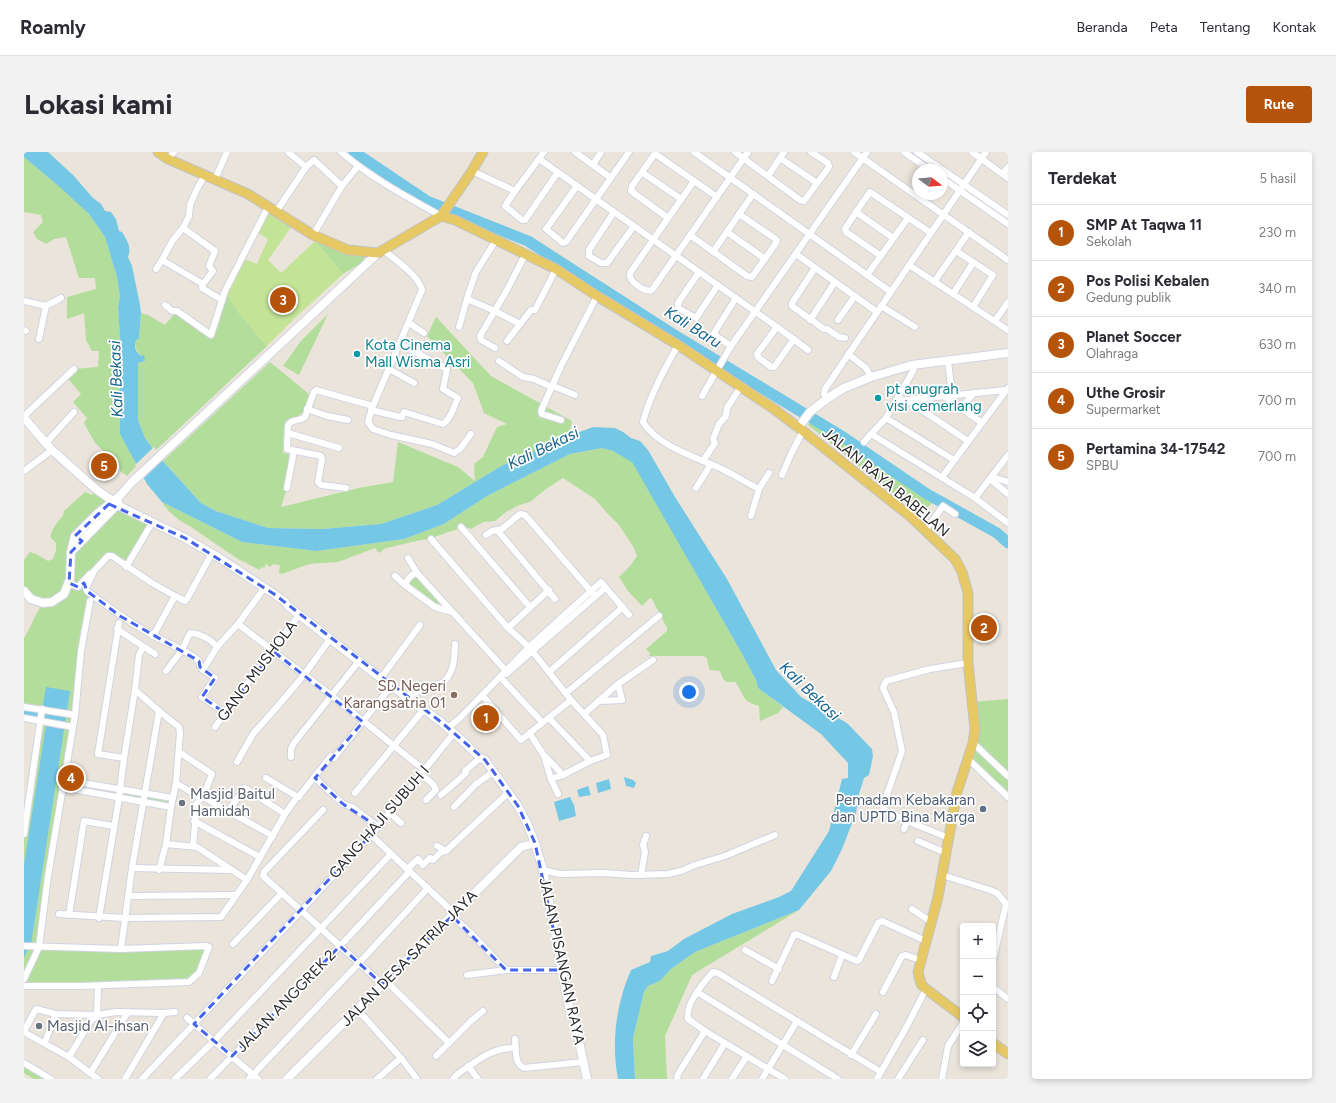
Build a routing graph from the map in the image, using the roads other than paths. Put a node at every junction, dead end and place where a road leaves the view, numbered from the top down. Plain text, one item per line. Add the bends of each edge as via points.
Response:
1 (158, 152) edge
2 (227, 152) edge
3 (341, 152) edge
4 (484, 152) edge
5 (544, 152) edge
6 (575, 152) edge
7 (601, 152) edge
8 (629, 152) edge
9 (694, 152) edge
10 (735, 152) edge
11 (748, 152) edge
12 (811, 152) edge
13 (854, 152) edge
14 (868, 152) edge
15 (904, 152) edge
16 (917, 152) edge
17 (972, 152) edge
18 (986, 152) edge
19 (292, 153) edge
20 (782, 155) edge
21 (171, 156) edge
22 (744, 158) junction
23 (863, 158) junction
24 (539, 159) junction
25 (982, 159) junction
26 (921, 164) edge
27 (593, 165) junction
28 (358, 166) junction
29 (306, 167) junction
30 (1008, 167) edge
31 (472, 171) junction
32 (558, 172) junction
33 (643, 173) junction
34 (205, 175) junction
35 (768, 176) junction
36 (1005, 176) edge
37 (611, 178) junction
38 (730, 178) junction
39 (215, 179) junction
40 (694, 181) junction
41 (948, 182) edge
42 (817, 183) junction
43 (964, 184) junction
44 (342, 186) junction
45 (577, 186) junction
46 (515, 190) junction
47 (959, 190) junction
48 (753, 194) junction
49 (717, 196) junction
50 (681, 199) junction
51 (596, 200) junction
52 (272, 209) junction
53 (614, 212) junction
54 (856, 212) junction
55 (739, 214) junction
56 (943, 214) junction
57 (441, 215) junction
58 (1008, 215) edge
59 (668, 218) junction
60 (908, 218) junction
61 (1008, 224) edge
62 (634, 226) junction
63 (182, 228) junction
64 (727, 232) junction
65 (968, 232) junction
66 (931, 233) junction
67 (810, 234) junction
68 (313, 235) junction
69 (690, 235) junction
70 (893, 238) junction
71 (496, 240) junction
72 (653, 240) junction
73 (381, 251) junction
74 (956, 251) junction
75 (713, 252) junction
76 (796, 254) junction
77 (525, 255) junction
78 (675, 256) junction
79 (881, 256) junction
80 (765, 259) junction
81 (162, 260) junction
82 (1008, 260) edge
83 (973, 263) junction
84 (909, 265) junction
85 (816, 268) junction
86 (156, 269) dead end
87 (556, 269) junction
88 (699, 272) junction
89 (867, 275) junction
90 (835, 282) junction
91 (934, 282) junction
92 (203, 284) junction
93 (718, 285) junction
94 (891, 292) junction
95 (953, 294) junction
96 (597, 296) junction
97 (855, 296) junction
98 (61, 298) dead end
99 (736, 298) junction
100 (222, 300) junction
101 (466, 300) junction
102 (24, 301) edge
103 (1008, 302) edge
104 (165, 305) dead end
105 (46, 306) junction
106 (973, 307) junction
107 (879, 309) junction
108 (495, 311) junction
109 (755, 312) junction
110 (810, 320) junction
111 (838, 320) dead end
112 (995, 321) junction
113 (409, 323) junction
114 (520, 324) junction
115 (459, 327) dead end
116 (777, 327) junction
117 (915, 327) dead end
118 (1008, 330) edge
119 (424, 333) dead end
120 (845, 338) dead end
121 (39, 339) dead end
122 (794, 339) junction
123 (507, 341) dead end
124 (400, 344) junction
125 (678, 345) junction
126 (731, 346) junction
127 (495, 348) dead end
128 (808, 350) dead end
129 (1008, 353) edge
130 (848, 354) junction
131 (499, 361) dead end
132 (948, 361) junction
133 (914, 365) junction
134 (74, 368) dead end
135 (390, 369) junction
136 (716, 371) junction
137 (871, 377) junction
138 (414, 383) dead end
139 (552, 386) junction
140 (740, 388) junction
141 (1007, 389) edge
142 (974, 393) junction
143 (575, 395) dead end
144 (952, 395) junction
145 (702, 396) dead end
146 (944, 396) junction
147 (828, 398) junction
148 (907, 400) junction
149 (896, 401) junction
150 (307, 408) junction
151 (372, 408) junction
152 (961, 408) junction
153 (74, 412) dead end
154 (24, 417) edge
155 (886, 418) junction
156 (348, 420) dead end
157 (561, 420) dead end
158 (982, 423) junction
159 (801, 429) junction
160 (288, 433) junction
161 (471, 434) dead end
162 (871, 434) junction
163 (968, 441) junction
164 (864, 442) dead end
165 (46, 443) junction
166 (339, 448) dead end
167 (52, 450) junction
168 (294, 451) junction
169 (1008, 456) edge
170 (954, 460) junction
171 (703, 461) junction
172 (711, 464) junction
173 (24, 471) edge
174 (769, 473) dead end
175 (782, 475) dead end
176 (942, 477) junction
177 (991, 478) junction
178 (1008, 482) edge
179 (287, 488) dead end
180 (346, 488) dead end
181 (696, 488) dead end
182 (759, 489) junction
183 (1008, 494) edge
184 (975, 498) junction
185 (116, 505) junction
186 (955, 514) dead end
187 (751, 516) dead end
188 (1008, 522) edge
189 (152, 523) junction
190 (461, 527) dead end
191 (498, 531) junction
192 (926, 531) junction
193 (486, 535) dead end
194 (75, 536) junction
195 (431, 539) dead end
196 (82, 541) junction
197 (71, 552) junction
198 (212, 553) junction
199 (408, 558) dead end
200 (126, 567) junction
201 (94, 571) junction
202 (417, 573) junction
203 (395, 576) dead end
204 (69, 583) junction
205 (405, 585) junction
206 (264, 587) junction
207 (606, 588) junction
208 (549, 590) junction
209 (590, 590) junction
210 (24, 591) edge
211 (175, 596) junction
212 (595, 596) junction
213 (555, 598) dead end
214 (90, 601) dead end
215 (530, 607) junction
216 (623, 608) junction
217 (454, 613) junction
218 (299, 615) junction
219 (630, 615) dead end
220 (659, 616) dead end
221 (238, 624) junction
222 (420, 625) dead end
223 (508, 628) junction
224 (154, 636) junction
225 (330, 638) junction
226 (455, 644) dead end
227 (143, 647) junction
228 (217, 647) junction
229 (530, 649) junction
230 (182, 650) junction
231 (273, 651) junction
232 (138, 656) junction
233 (653, 660) dead end
234 (358, 661) junction
235 (968, 663) junction
236 (203, 670) junction
237 (507, 671) junction
238 (166, 672) dead end
239 (549, 672) junction
240 (304, 674) junction
241 (500, 677) junction
242 (381, 678) junction
243 (618, 684) junction
244 (392, 685) junction
245 (135, 690) junction
246 (566, 693) junction
247 (331, 695) junction
248 (482, 695) junction
249 (407, 696) junction
250 (572, 700) junction
251 (599, 700) junction
252 (24, 707) edge
253 (42, 709) junction
254 (424, 709) junction
255 (159, 711) junction
256 (225, 713) junction
257 (584, 714) junction
258 (75, 715) junction
259 (24, 718) edge
260 (549, 718) junction
261 (41, 720) junction
262 (363, 722) junction
263 (542, 722) junction
264 (73, 727) junction
265 (215, 727) dead end
266 (451, 730) junction
267 (530, 734) junction
268 (973, 743) junction
269 (394, 745) junction
270 (179, 752) junction
271 (544, 754) junction
272 (291, 757) dead end
273 (124, 758) junction
274 (480, 758) junction
275 (968, 759) junction
276 (590, 761) junction
277 (237, 762) dead end
278 (423, 772) junction
279 (493, 772) junction
280 (563, 775) junction
281 (1008, 776) edge
282 (266, 778) dead end
283 (315, 778) junction
284 (551, 779) junction
285 (64, 780) junction
286 (176, 783) junction
287 (86, 784) junction
288 (62, 787) junction
289 (120, 789) junction
290 (84, 790) junction
291 (145, 793) junction
292 (355, 793) dead end
293 (508, 793) junction
294 (558, 794) dead end
295 (441, 795) dead end
296 (1008, 797) edge
297 (119, 798) junction
298 (173, 798) junction
299 (203, 798) junction
300 (295, 800) dead end
301 (426, 800) dead end
302 (144, 802) junction
303 (171, 806) junction
304 (454, 807) dead end
305 (228, 810) junction
306 (323, 810) dead end
307 (390, 813) junction
308 (286, 814) junction
309 (194, 820) junction
310 (907, 821) junction
311 (401, 823) dead end
312 (113, 826) junction
313 (378, 827) junction
314 (904, 829) dead end
315 (24, 834) edge
316 (370, 834) junction
317 (775, 835) dead end
318 (273, 836) junction
319 (646, 836) dead end
320 (949, 838) junction
321 (918, 841) dead end
322 (535, 843) junction
323 (166, 844) junction
324 (193, 846) junction
325 (437, 846) dead end
326 (446, 851) junction
327 (946, 853) junction
328 (391, 854) junction
329 (260, 857) junction
330 (132, 868) junction
331 (159, 870) junction
332 (232, 870) junction
333 (409, 870) junction
334 (543, 870) junction
335 (641, 875) junction
336 (942, 875) junction
337 (247, 880) junction
338 (428, 888) junction
339 (282, 893) junction
340 (236, 895) junction
341 (129, 896) junction
342 (1007, 905) edge
343 (912, 909) dead end
344 (302, 911) junction
345 (59, 914) dead end
346 (69, 915) junction
347 (453, 915) junction
348 (99, 918) junction
349 (125, 918) junction
350 (1006, 920) edge
351 (931, 922) junction
352 (320, 928) junction
353 (926, 941) junction
354 (233, 944) dead end
355 (24, 946) edge
356 (340, 946) junction
357 (39, 947) junction
358 (122, 949) junction
359 (745, 950) dead end
360 (842, 955) junction
361 (993, 959) edge
362 (920, 960) junction
363 (359, 963) junction
364 (779, 969) junction
365 (506, 970) junction
366 (562, 970) junction
367 (467, 975) dead end
368 (834, 977) dead end
369 (24, 979) edge
370 (772, 981) dead end
371 (384, 982) junction
372 (24, 986) edge
373 (98, 986) junction
374 (926, 989) junction
375 (996, 989) edge
376 (697, 992) junction
377 (883, 992) dead end
378 (1008, 999) edge
379 (357, 1009) junction
380 (483, 1011) dead end
381 (128, 1012) junction
382 (175, 1012) dead end
383 (164, 1014) junction
384 (876, 1014) dead end
385 (97, 1015) junction
386 (960, 1015) edge
387 (55, 1017) junction
388 (187, 1018) dead end
389 (797, 1021) junction
390 (194, 1024) junction
391 (960, 1028) edge
392 (24, 1031) edge
393 (705, 1031) junction
394 (515, 1039) dead end
395 (923, 1040) dead end
396 (214, 1041) junction
397 (45, 1042) junction
398 (449, 1043) junction
399 (725, 1043) junction
400 (783, 1045) junction
401 (996, 1045) edge
402 (516, 1048) junction
403 (1008, 1054) edge
404 (232, 1056) junction
405 (436, 1056) dead end
406 (746, 1056) junction
407 (851, 1056) junction
408 (69, 1057) junction
409 (402, 1058) junction
410 (583, 1062) junction
411 (24, 1063) edge
412 (468, 1066) junction
413 (768, 1069) junction
414 (91, 1072) junction
415 (880, 1072) junction
416 (253, 1078) edge
417 (51, 1079) edge
418 (98, 1079) edge
419 (125, 1079) edge
420 (142, 1079) edge
421 (175, 1079) edge
422 (210, 1079) edge
423 (287, 1079) edge
424 (377, 1079) edge
425 (417, 1079) edge
426 (454, 1079) edge
427 (478, 1079) edge
428 (587, 1079) edge
429 (676, 1079) edge
430 (703, 1079) edge
431 (732, 1079) edge
432 (762, 1079) edge
433 (785, 1079) edge
434 (838, 1079) edge
435 (877, 1079) edge
436 (898, 1079) edge
437 (942, 1079) edge

1 - 21 main road
2 - 39 street
3 - 28 street
4 - 31 main road
5 - 24 street
6 - 27 street
7 - 27 street
8 - 37 street
9 - 38 street
10 - 22 street
11 - 22 street
12 - 42 street via 829,165
13 - 23 street
14 - 23 street
15 - 26 street
16 - 43 street
17 - 25 street
18 - 25 street
19 - 29 street
20 - 35 street
20 - 42 street
21 - 34 main road
22 - 35 street
22 - 38 street
23 - 56 street
23 - 67 street
24 - 32 street
24 - 46 street
25 - 36 street
25 - 43 street
27 - 37 street
28 - 44 street
28 - 57 street
29 - 44 street via 314,160
29 - 52 street
30 - 36 street
31 - 46 street
31 - 57 main road
32 - 45 street
32 - 46 street via 525,220 505,206
33 - 40 street via 655,155
33 - 50 street
33 - 59 street via 631,191
34 - 39 main road
34 - 63 street
35 - 42 street via 802,201
37 - 51 street
38 - 48 street
38 - 49 street
39 - 52 main road via 248,194
40 - 49 street
40 - 50 street
41 - 47 street
43 - 47 street
43 - 58 street
44 - 68 street
45 - 51 street
45 - 51 street via 546,229 563,242 566,242
47 - 56 street
47 - 61 street
48 - 55 street
48 - 67 street
49 - 69 street
50 - 59 street
51 - 53 street
52 - 68 main road
52 - 100 street via 230,280
53 - 62 street
53 - 62 street via 588,250 589,256 601,263 607,262
54 - 60 street via 871,192
54 - 70 street
54 - 79 street via 845,228 846,232
55 - 64 street
55 - 80 street via 776,239
56 - 65 street
56 - 66 street
57 - 71 main road, JALAN RAYA BABELAN
57 - 73 main road
59 - 72 street
60 - 66 street
60 - 70 street
62 - 72 street
63 - 81 street
63 - 92 street via 215,251 209,264 213,271
64 - 75 street
64 - 80 street
65 - 74 street
65 - 82 street
66 - 84 street
67 - 76 street
67 - 89 street
68 - 73 main road via 348,250
69 - 75 street
69 - 78 street
70 - 79 street
71 - 77 main road, JALAN RAYA BABELAN
71 - 101 street via 476,272
72 - 78 street
72 - 78 street via 629,277 630,280 646,291 652,290
73 - 113 street via 408,271 421,285 421,295
73 - 185 street via 140,475 121,494
74 - 83 street
74 - 91 street
75 - 80 street via 748,276 754,275
76 - 85 street
76 - 109 street
77 - 87 main road, JALAN RAYA BABELAN
77 - 108 street
78 - 88 street
79 - 89 street
81 - 86 street
81 - 92 street
83 - 95 street
83 - 106 street via 991,273 993,277
84 - 91 street
84 - 94 street
85 - 90 street
85 - 110 street via 792,303 793,307
87 - 96 main road, JALAN RAYA BABELAN
87 - 114 street via 535,310 531,310
88 - 93 street
88 - 93 street via 678,303 678,308 696,318
89 - 94 street
90 - 97 street
90 - 110 street
91 - 95 street
92 - 100 street via 202,288
93 - 99 street
94 - 107 street
95 - 106 street
96 - 125 main road, JALAN RAYA BABELAN
96 - 139 street
97 - 107 street
97 - 111 street
98 - 105 street
99 - 109 street
99 - 126 street via 714,333
100 - 104 street via 211,335
101 - 108 street
101 - 115 street
102 - 105 street
103 - 112 street
105 - 121 street
106 - 112 street
107 - 117 street
107 - 130 street
108 - 114 street
108 - 127 street via 480,336
109 - 116 street
109 - 126 street
110 - 120 street
112 - 118 street
113 - 119 street
113 - 124 street
114 - 123 street
116 - 122 street
116 - 122 street via 757,354 771,367 774,367
122 - 128 street
124 - 135 street
124 - 151 street via 447,369 443,389 458,398 443,424 404,412 400,417
125 - 136 main road, JALAN RAYA BABELAN
125 - 171 street via 654,391 643,422 647,430 654,435
126 - 136 street
129 - 132 street
130 - 137 street via 866,368
130 - 147 street via 825,389 824,394
131 - 139 street via 523,376
132 - 133 street
132 - 144 street
133 - 137 street
133 - 149 street via 913,372
134 - 154 street
135 - 138 street
135 - 151 street
136 - 140 main road, JALAN RAYA BABELAN
136 - 145 street
137 - 147 street
139 - 143 street
139 - 157 street via 541,413
140 - 159 main road, JALAN RAYA BABELAN
140 - 171 street via 727,408 726,416 719,424 713,439 715,443
141 - 142 street
141 - 158 street
142 - 144 street
142 - 152 street
144 - 146 street
146 - 148 street
146 - 152 street
147 - 159 street via 810,412
148 - 149 street
148 - 163 street
149 - 155 street
150 - 151 street via 316,390
150 - 156 street via 327,416
150 - 160 street via 305,417 289,423
151 - 161 street via 368,422 373,429 432,444 452,453 457,452
152 - 158 street
153 - 165 street
154 - 165 street, JALAN PISANGAN RAYA
155 - 162 street
155 - 170 street
158 - 163 street
159 - 175 street
159 - 192 main road, JALAN RAYA BABELAN
160 - 166 street
160 - 168 street via 287,449
162 - 164 street
162 - 176 street
163 - 170 street
165 - 167 street, JALAN PISANGAN RAYA
167 - 173 street
167 - 185 street, JALAN PISANGAN RAYA
168 - 179 street
168 - 180 street via 321,456 318,482 320,484
169 - 177 street
170 - 176 street
171 - 172 street
172 - 181 street
172 - 182 street
174 - 182 street
176 - 184 street
177 - 178 street
177 - 183 street
177 - 184 street
182 - 187 street
184 - 188 street
185 - 189 street, JALAN PISANGAN RAYA
185 - 194 street via 91,519
185 - 196 street
186 - 192 street via 943,506
189 - 198 street, JALAN PISANGAN RAYA
189 - 200 street
190 - 215 street
191 - 193 street
191 - 208 street
191 - 209 street via 520,514 524,515
192 - 235 main road, JALAN RAYA BABELAN via 955,559 962,572 968,593
194 - 196 street
194 - 197 street
195 - 223 street
196 - 197 street
197 - 204 street
198 - 206 street, JALAN PISANGAN RAYA
198 - 211 street via 187,599 182,600
199 - 202 street
200 - 201 street via 115,557 108,556
200 - 211 street
201 - 204 street via 78,587
201 - 224 street via 86,591 120,616
202 - 205 street via 411,576
202 - 217 street
203 - 205 street
204 - 210 street via 64,594 52,602 35,601
205 - 217 street via 435,607
206 - 218 street, JALAN PISANGAN RAYA
206 - 221 street
207 - 209 street via 601,582
207 - 212 street
207 - 216 street
208 - 213 street
208 - 215 street
209 - 212 street
209 - 229 street
211 - 224 street
212 - 229 street
214 - 258 street
215 - 223 street
216 - 219 street
216 - 239 street
217 - 237 street
218 - 225 street, JALAN PISANGAN RAYA
218 - 231 street, GANG MUSHOLA
220 - 246 street
221 - 228 street
221 - 231 street
222 - 242 street
223 - 229 street
224 - 230 street
225 - 234 street, JALAN PISANGAN RAYA
225 - 240 street
226 - 249 street via 454,664 444,682
227 - 232 street
227 - 232 street via 152,652
227 - 273 street via 118,626 94,754
228 - 230 street via 213,642 194,633 190,634
228 - 236 street
229 - 237 street, GANG HAJI SUBUH I
229 - 239 street
230 - 236 street via 197,659
230 - 238 street
231 - 240 street
231 - 256 street, GANG MUSHOLA
232 - 245 street
233 - 243 street
234 - 242 street, JALAN PISANGAN RAYA
234 - 247 street
235 - 268 main road, JALAN RAYA BABELAN via 975,729
235 - 310 street via 924,670 886,681 884,684 883,688 894,712 902,751 883,806 884,810
236 - 256 street via 215,678 202,698
237 - 241 street, GANG HAJI SUBUH I
239 - 246 street
240 - 247 street
240 - 277 street via 253,734
241 - 248 street, GANG HAJI SUBUH I
241 - 263 street
242 - 244 street, JALAN PISANGAN RAYA
243 - 251 street
243 - 251 street via 622,700
244 - 249 street, JALAN PISANGAN RAYA
244 - 262 street
245 - 255 street
245 - 273 street
246 - 250 street
247 - 262 street
247 - 272 street via 294,743
248 - 266 street, GANG HAJI SUBUH I
248 - 267 street via 521,740
249 - 254 street, JALAN PISANGAN RAYA
250 - 257 street
250 - 260 street
251 - 257 street
252 - 253 street
253 - 258 street
253 - 261 street
254 - 266 street, JALAN PISANGAN RAYA
254 - 269 street
255 - 270 street via 180,727
255 - 291 street
256 - 265 street, GANG MUSHOLA
257 - 276 street via 603,735 607,755
258 - 264 street
259 - 261 street
260 - 263 street
260 - 276 street
261 - 264 street
261 - 315 street
262 - 269 street
262 - 283 street via 334,758 331,756
263 - 267 street
264 - 285 street
266 - 274 street, JALAN PISANGAN RAYA
266 - 278 street, GANG HAJI SUBUH I
267 - 271 street
268 - 275 main road, JALAN RAYA BABELAN
268 - 281 street
269 - 278 street
269 - 292 street
270 - 286 street
270 - 299 street via 212,774
271 - 280 street
271 - 284 street
273 - 289 street
274 - 279 street, JALAN PISANGAN RAYA via 485,760
274 - 295 street via 465,771 464,776
275 - 296 street
275 - 320 main road, JALAN RAYA BABELAN via 957,792
276 - 280 street
278 - 301 street via 436,790
278 - 307 street, GANG HAJI SUBUH I
279 - 293 street, JALAN PISANGAN RAYA
279 - 304 street via 476,784
280 - 284 street
282 - 283 street via 299,797
283 - 313 street via 343,804 352,807
284 - 294 street
285 - 287 street
285 - 288 street
286 - 298 street
286 - 299 street
287 - 289 street
287 - 290 street
288 - 290 street
288 - 357 street
289 - 291 street
289 - 297 street
290 - 297 street
291 - 298 street
291 - 302 street
293 - 322 street, JALAN PISANGAN RAYA via 518,806
293 - 326 street
297 - 302 street
297 - 312 street
298 - 303 street
299 - 305 street
299 - 309 street via 197,802
300 - 308 street
302 - 303 street
302 - 330 street
303 - 323 street
305 - 308 street via 245,788
305 - 318 street
306 - 339 street via 263,875
307 - 311 street
307 - 313 street, GANG HAJI SUBUH I
308 - 318 street
309 - 324 street
309 - 329 street
310 - 314 street
310 - 320 street
312 - 346 street via 84,821
312 - 348 street
313 - 316 street, GANG HAJI SUBUH I
316 - 328 street
316 - 344 street, GANG HAJI SUBUH I
317 - 335 street via 681,871
318 - 329 street
319 - 335 street
320 - 327 main road, JALAN RAYA BABELAN
321 - 327 street
322 - 334 street, JALAN PISANGAN RAYA
322 - 347 street, JALAN DESA SATRIA JAYA via 521,847
323 - 324 street
323 - 331 street
324 - 332 street
325 - 326 street
326 - 333 street via 441,852 433,860 430,858 423,865 418,859
327 - 336 main road, JALAN RAYA BABELAN
328 - 333 street
328 - 352 street
329 - 337 street
330 - 331 street
330 - 341 street
331 - 332 street
332 - 337 street
333 - 338 street
333 - 356 street, JALAN ANGGREK 2
334 - 335 street via 560,874
334 - 366 street, JALAN PISANGAN RAYA
336 - 342 street via 990,890
336 - 351 main road, JALAN RAYA BABELAN
337 - 340 street
338 - 347 street
338 - 363 street
339 - 344 street
339 - 354 street
340 - 341 street
340 - 349 street via 221,917
341 - 349 street
342 - 350 street
343 - 351 street
344 - 352 street
344 - 390 street, GANG HAJI SUBUH I
345 - 346 street
346 - 348 street
347 - 365 street
347 - 371 street, JALAN DESA SATRIA JAYA
348 - 349 street
349 - 358 street
350 - 361 street
351 - 353 main road, JALAN RAYA BABELAN
352 - 356 street
352 - 396 street
353 - 360 street via 882,921 878,923 859,960
353 - 362 main road, JALAN RAYA BABELAN
355 - 357 street
356 - 363 street
356 - 404 street, JALAN ANGGREK 2
357 - 358 street
357 - 369 street
358 - 373 street via 209,948 199,973 189,982
359 - 364 street
360 - 364 street via 795,934
360 - 368 street
362 - 374 main road, JALAN RAYA BABELAN via 918,972 921,984
362 - 377 street via 902,956
363 - 371 street
363 - 416 street
364 - 370 street
365 - 366 street
365 - 367 street
366 - 410 street, JALAN PISANGAN RAYA
371 - 379 street, JALAN DESA SATRIA JAYA
371 - 398 street
372 - 373 street
373 - 385 street
374 - 386 main road, JALAN RAYA BABELAN
374 - 415 street
375 - 378 street
376 - 389 street via 716,972
376 - 393 street via 688,1017
376 - 400 street
379 - 409 street
379 - 423 street, JALAN DESA SATRIA JAYA
380 - 398 street
381 - 383 street
381 - 385 street
381 - 414 street
382 - 383 street
383 - 419 street
384 - 407 street
385 - 387 street
385 - 408 street
387 - 392 street via 36,1009
387 - 397 street via 44,1032 48,1036
388 - 390 street
389 - 400 street
389 - 407 street
390 - 396 street
390 - 420 street, GANG HAJI SUBUH I
391 - 437 street via 948,1046
392 - 397 street
393 - 399 street
393 - 429 street
394 - 402 street
395 - 436 street
396 - 404 street
396 - 421 street
397 - 408 street
398 - 405 street
399 - 406 street
399 - 430 street
400 - 413 street
400 - 434 street
401 - 403 main road
402 - 410 street via 518,1063 524,1068
402 - 412 street via 495,1050
404 - 416 street
404 - 422 street, JALAN ANGGREK 2
406 - 413 street
406 - 431 street
407 - 415 street
408 - 414 street
409 - 424 street
409 - 425 street
410 - 428 street, JALAN PISANGAN RAYA
411 - 417 street
412 - 426 street
412 - 427 street
413 - 432 street
413 - 433 street
414 - 418 street
415 - 435 street

